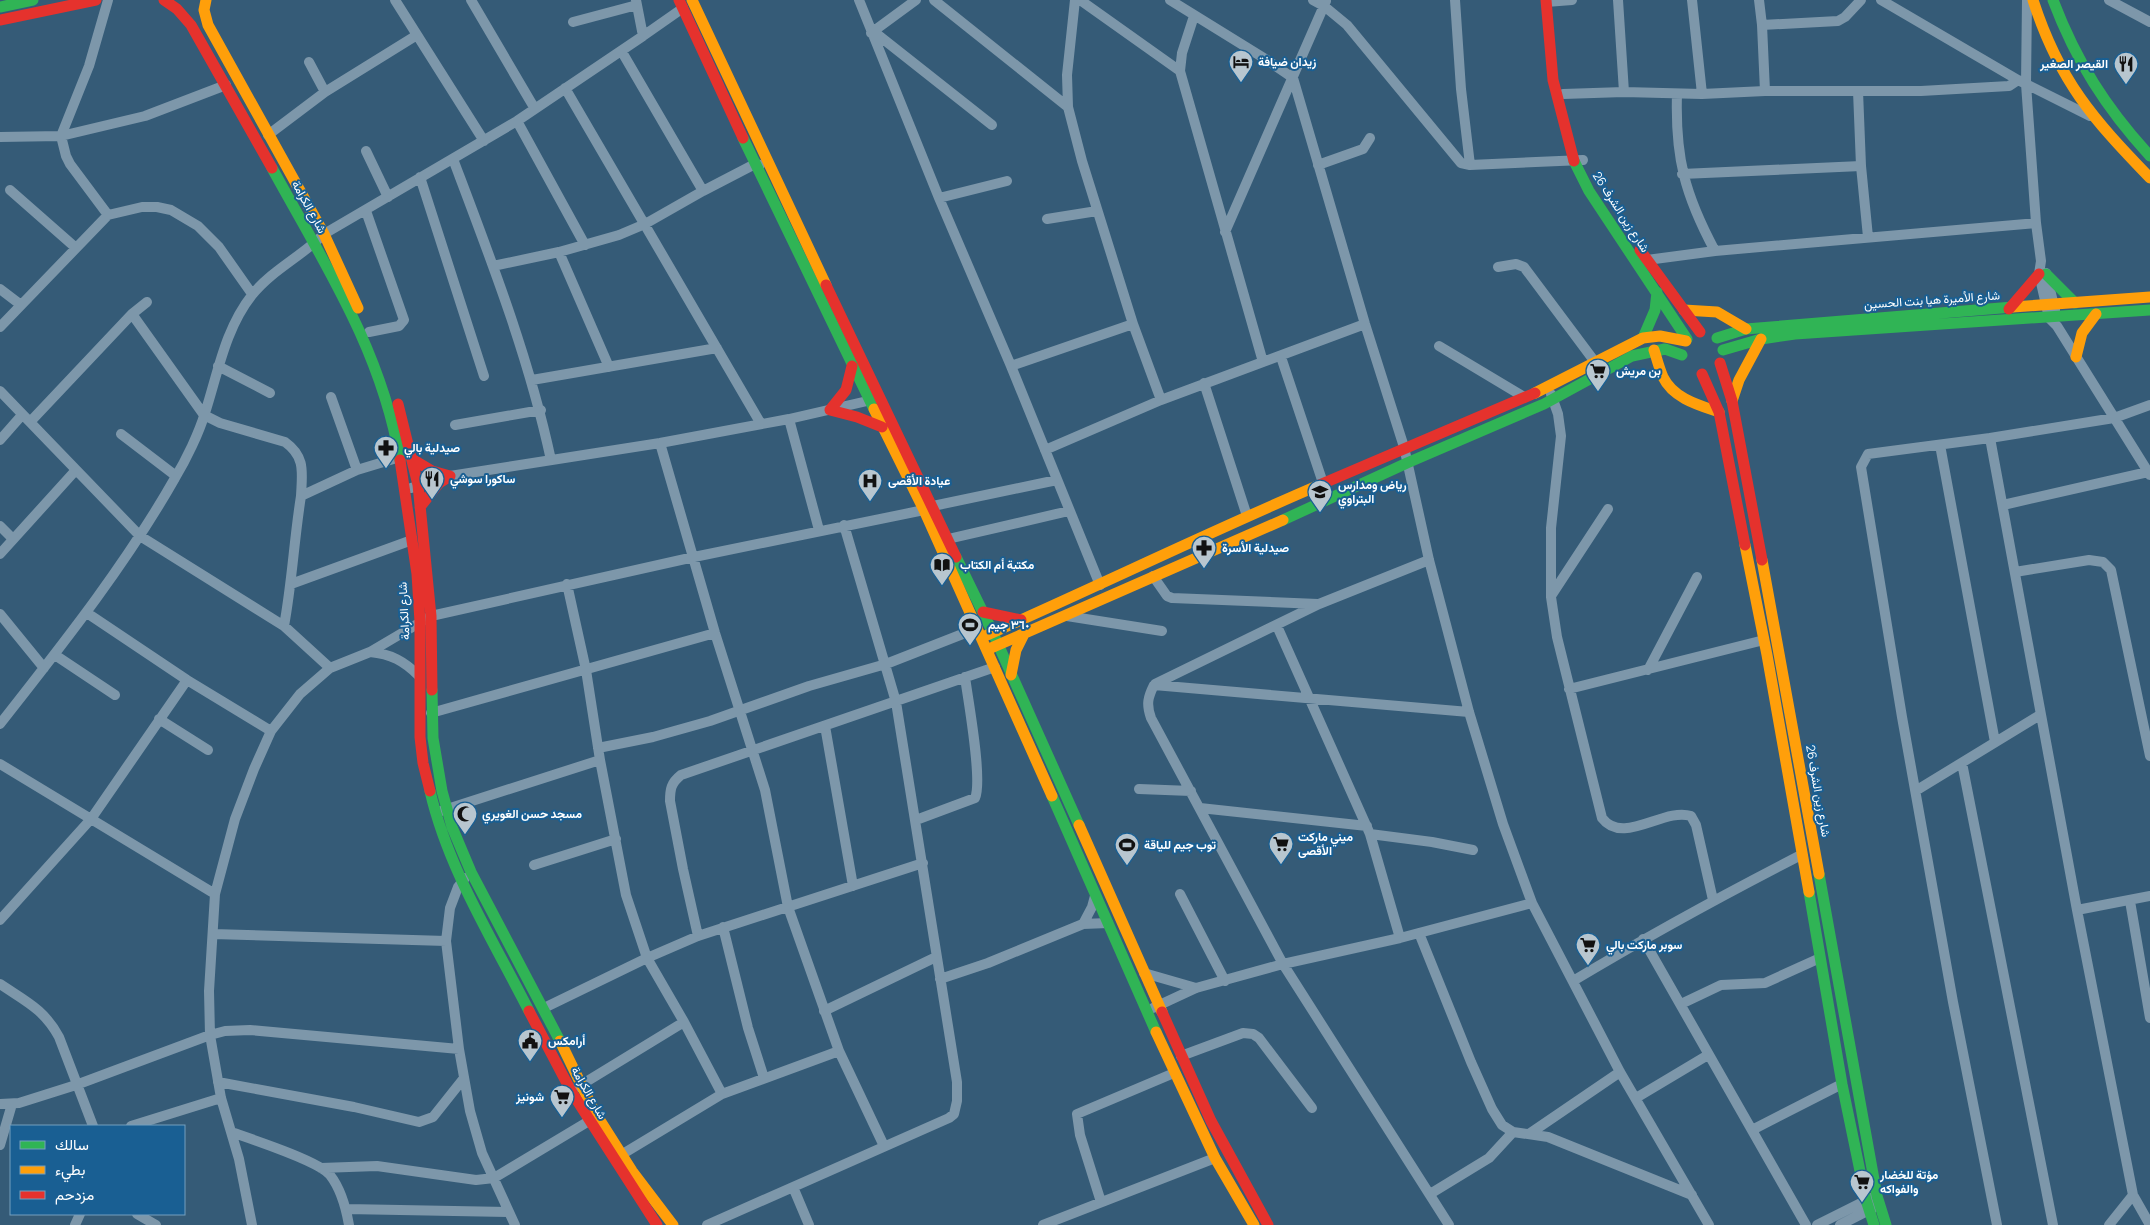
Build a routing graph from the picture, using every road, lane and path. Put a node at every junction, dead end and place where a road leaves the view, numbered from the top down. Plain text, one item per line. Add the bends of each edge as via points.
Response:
1 (33, 0) edge
2 (96, 0) edge
3 (108, 0) edge
4 (164, 0) edge
5 (196, 0) edge
6 (395, 0) edge
7 (471, 0) edge
8 (692, 0) edge
9 (859, 0) edge
10 (916, 0) edge
11 (934, 0) edge
12 (1075, 0) edge
13 (1080, 0) edge
14 (1170, 0) edge
15 (1313, 0) edge
16 (1455, 0) edge
17 (1572, 0) edge
18 (1618, 0) edge
19 (1692, 0) edge
20 (1759, 0) edge
21 (1861, 0) edge
22 (1881, 0) edge
23 (2027, 0) edge
24 (2033, 0) edge
25 (2053, 0) edge
26 (2109, 0) edge
27 (1550, 1) edge
28 (636, 3) edge
29 (1326, 3) edge
30 (181, 4) edge
31 (681, 4) edge
32 (205, 5) edge
33 (0, 7) edge
34 (1194, 16) junction
35 (0, 20) edge
36 (573, 22) dead end
37 (2150, 22) edge
38 (1762, 25) junction
39 (872, 32) junction
40 (417, 35) junction
41 (643, 36) junction
42 (622, 52) junction
43 (309, 62) dead end
44 (1180, 71) junction
45 (1293, 78) junction
46 (2022, 82) junction
47 (226, 85) junction
48 (565, 88) junction
49 (1765, 91) junction
50 (1858, 91) junction
51 (325, 92) junction
52 (1624, 92) junction
53 (1563, 94) junction
54 (1677, 94) junction
55 (1702, 94) junction
56 (1068, 107) junction
57 (534, 109) junction
58 (2092, 117) junction
59 (517, 121) junction
60 (992, 125) dead end
61 (268, 135) junction
62 (61, 136) junction
63 (0, 137) edge
64 (1370, 138) dead end
65 (2134, 139) junction
66 (2150, 140) edge
67 (484, 141) junction
68 (366, 151) dead end
69 (2150, 156) edge
70 (453, 159) junction
71 (1579, 161) junction
72 (755, 164) junction
73 (1470, 164) junction
74 (1318, 165) junction
75 (1861, 166) junction
76 (771, 168) junction
77 (1682, 174) junction
78 (420, 177) junction
79 (2150, 178) edge
80 (1007, 181) dead end
81 (10, 190) dead end
82 (703, 190) junction
83 (388, 198) junction
84 (939, 198) junction
85 (366, 211) junction
86 (1097, 211) junction
87 (108, 215) junction
88 (1047, 219) dead end
89 (2036, 223) junction
90 (645, 224) junction
91 (1225, 232) junction
92 (324, 234) junction
93 (1868, 237) junction
94 (314, 244) junction
95 (585, 245) junction
96 (76, 248) junction
97 (1715, 251) junction
98 (559, 252) junction
99 (1647, 260) junction
100 (493, 266) junction
101 (1498, 267) dead end
102 (2043, 274) junction
103 (0, 288) edge
104 (1657, 292) junction
105 (252, 294) junction
106 (2150, 297) edge
107 (148, 302) dead end
108 (2075, 303) junction
109 (21, 305) junction
110 (2050, 305) junction
111 (2009, 309) junction
112 (1684, 310) junction
113 (2150, 310) edge
114 (132, 314) junction
115 (2096, 314) junction
116 (2054, 321) junction
117 (1133, 324) junction
118 (1365, 324) junction
119 (0, 327) edge
120 (1746, 329) junction
121 (369, 332) junction
122 (1700, 332) junction
123 (1643, 338) junction
124 (1718, 338) junction
125 (1761, 339) junction
126 (1686, 340) junction
127 (1439, 346) dead end
128 (717, 348) junction
129 (1654, 350) junction
130 (1723, 350) junction
131 (1682, 355) junction
132 (1281, 357) junction
133 (2076, 357) junction
134 (1263, 362) junction
135 (1595, 362) junction
136 (1720, 364) junction
137 (218, 366) junction
138 (852, 366) junction
139 (1011, 366) junction
140 (610, 367) junction
141 (1702, 374) junction
142 (484, 376) dead end
143 (532, 380) junction
144 (1204, 383) junction
145 (1548, 388) junction
146 (0, 391) edge
147 (270, 393) dead end
148 (331, 397) dead end
149 (1524, 397) junction
150 (882, 398) junction
151 (869, 400) junction
152 (1162, 400) junction
153 (1553, 400) junction
154 (1732, 401) junction
155 (2150, 405) edge
156 (541, 410) junction
157 (830, 410) junction
158 (1719, 412) junction
159 (204, 415) junction
160 (2114, 418) junction
161 (26, 419) junction
162 (789, 419) junction
163 (762, 424) junction
164 (455, 425) dead end
165 (882, 427) junction
166 (121, 434) dead end
167 (1990, 438) junction
168 (0, 440) edge
169 (660, 443) junction
170 (1940, 445) junction
171 (1404, 448) junction
172 (1045, 450) junction
173 (406, 458) junction
174 (552, 460) junction
175 (1407, 463) junction
176 (357, 470) junction
177 (75, 471) junction
178 (2149, 474) edge
179 (176, 476) junction
180 (450, 476) junction
181 (1057, 480) junction
182 (1322, 483) junction
183 (418, 485) junction
184 (406, 490) junction
185 (301, 496) junction
186 (2002, 505) junction
187 (420, 507) junction
188 (928, 508) junction
189 (1608, 509) dead end
190 (1069, 511) junction
191 (1247, 516) junction
192 (844, 525) junction
193 (0, 526) edge
194 (820, 530) junction
195 (140, 536) junction
196 (13, 539) junction
197 (412, 540) junction
198 (948, 540) junction
199 (0, 554) edge
200 (694, 557) junction
201 (1430, 560) junction
202 (2015, 572) junction
203 (1153, 576) junction
204 (1697, 577) dead end
205 (292, 584) junction
206 (567, 584) junction
207 (1100, 585) junction
208 (1551, 597) junction
209 (1320, 604) junction
210 (983, 612) junction
211 (87, 613) junction
212 (0, 614) edge
213 (431, 616) junction
214 (1067, 616) junction
215 (1022, 620) junction
216 (420, 622) junction
217 (284, 626) junction
218 (1276, 626) junction
219 (1162, 631) dead end
220 (985, 632) junction
221 (715, 633) junction
222 (1024, 634) junction
223 (1764, 640) junction
224 (993, 647) junction
225 (370, 652) junction
226 (1779, 652) junction
227 (55, 655) junction
228 (1767, 655) junction
229 (886, 664) junction
230 (995, 667) junction
231 (44, 668) junction
232 (330, 668) junction
233 (586, 670) junction
234 (1648, 670) junction
235 (1011, 675) junction
236 (419, 676) junction
237 (965, 677) junction
238 (187, 680) junction
239 (1154, 685) junction
240 (1569, 689) junction
241 (115, 695) dead end
242 (1308, 697) junction
243 (896, 702) junction
244 (741, 710) junction
245 (1469, 712) junction
246 (431, 713) junction
247 (2040, 715) junction
248 (159, 719) junction
249 (0, 724) edge
250 (825, 726) junction
251 (271, 732) junction
252 (420, 737) junction
253 (433, 738) junction
254 (1995, 742) junction
255 (598, 748) junction
256 (208, 750) dead end
257 (753, 751) junction
258 (2150, 756) edge
259 (600, 760) junction
260 (1962, 763) junction
261 (0, 764) edge
262 (1139, 789) dead end
263 (1917, 790) junction
264 (1190, 791) junction
265 (1200, 808) junction
266 (446, 809) junction
267 (435, 813) junction
268 (91, 819) junction
269 (916, 820) junction
270 (1368, 830) junction
271 (616, 839) junction
272 (1473, 850) dead end
273 (1801, 855) junction
274 (923, 863) junction
275 (534, 865) dead end
276 (471, 872) junction
277 (462, 881) junction
278 (853, 886) junction
279 (215, 894) junction
280 (1180, 894) dead end
281 (1096, 896) junction
282 (2150, 896) edge
283 (1714, 900) junction
284 (2130, 901) junction
285 (1532, 903) junction
286 (788, 906) junction
287 (2077, 910) junction
288 (0, 920) edge
289 (1108, 923) junction
290 (1083, 924) junction
291 (723, 927) junction
292 (1419, 933) junction
293 (213, 934) junction
294 (698, 936) junction
295 (1400, 938) junction
296 (1643, 939) junction
297 (446, 942) junction
298 (936, 957) junction
299 (647, 958) junction
300 (1820, 958) junction
301 (1283, 964) junction
302 (1144, 973) junction
303 (940, 979) junction
304 (1226, 981) junction
305 (1573, 981) junction
306 (0, 985) edge
307 (1196, 988) junction
308 (1681, 1004) junction
309 (1159, 1005) junction
310 (544, 1008) junction
311 (824, 1011) junction
312 (1146, 1011) junction
313 (2150, 1018) edge
314 (684, 1022) junction
315 (210, 1035) junction
316 (459, 1049) junction
317 (839, 1051) junction
318 (1708, 1055) junction
319 (1181, 1056) junction
320 (1620, 1072) junction
321 (1174, 1074) junction
322 (464, 1078) junction
323 (764, 1078) junction
324 (218, 1082) junction
325 (581, 1084) junction
326 (1842, 1084) junction
327 (76, 1086) junction
328 (571, 1091) junction
329 (722, 1094) junction
330 (221, 1098) junction
331 (1636, 1098) junction
332 (0, 1104) edge
333 (12, 1104) junction
334 (1312, 1108) dead end
335 (589, 1121) junction
336 (93, 1125) edge
337 (135, 1125) edge
338 (1752, 1130) junction
339 (231, 1132) junction
340 (1512, 1132) junction
341 (1529, 1134) junction
342 (0, 1145) edge
343 (884, 1146) junction
344 (621, 1155) junction
345 (1215, 1158) junction
346 (321, 1168) junction
347 (494, 1178) junction
348 (793, 1187) junction
349 (1430, 1194) junction
350 (1692, 1195) junction
351 (2133, 1195) junction
352 (1102, 1202) junction
353 (1873, 1202) junction
354 (346, 1209) junction
355 (508, 1212) junction
356 (139, 1215) edge
357 (156, 1225) edge
358 (252, 1225) edge
359 (349, 1225) edge
360 (515, 1225) edge
361 (657, 1225) edge
362 (673, 1225) edge
363 (708, 1225) edge
364 (809, 1225) edge
365 (1043, 1225) edge
366 (1254, 1225) edge
367 (1268, 1225) edge
368 (1449, 1225) edge
369 (1709, 1225) edge
370 (1806, 1225) edge
371 (1817, 1225) edge
372 (1840, 1225) edge
373 (1874, 1225) edge
374 (1886, 1225) edge
375 (1997, 1225) edge
376 (2053, 1225) edge
377 (2109, 1225) edge
378 (2150, 1225) edge

1 - 33 street
2 - 35 street
3 - 62 street via 89,66
4 - 30 street, شارع الكرامة
5 - 32 street, شارع الكرامة
6 - 40 street
7 - 57 street
8 - 76 street
9 - 39 street
10 - 39 street
11 - 56 street
12 - 56 street via 1067,75
13 - 44 street
14 - 34 street
15 - 29 street
16 - 73 street
17 - 27 street
18 - 52 street
19 - 55 street
20 - 38 street
21 - 38 street via 1846,18 1838,21
22 - 46 street
23 - 46 street
24 - 58 street via 2052,51
25 - 65 street via 2069,43 2084,71 2113,115
26 - 37 street
27 - 53 street, شارع زين الشرف 26
27 - 71 street, شارع زين الشرف 26 via 1553,80
28 - 36 street
28 - 41 street
29 - 45 street
29 - 73 street via 1457,160
30 - 47 street, شارع الكرامة
31 - 41 street
31 - 72 street
32 - 61 street, شارع الكرامة via 208,25
34 - 44 street via 1182,53
34 - 45 street
38 - 49 street
39 - 60 street
39 - 84 street
40 - 51 street
40 - 67 street
41 - 42 street
42 - 48 street
42 - 82 street
43 - 51 street
44 - 91 street
45 - 74 street
45 - 91 street
46 - 50 street via 2009,86
46 - 58 street
46 - 89 street
47 - 62 street via 145,116
47 - 94 street, شارع الكرامة
48 - 57 street
48 - 90 street
49 - 50 street
49 - 55 street
50 - 75 street
51 - 61 street
52 - 53 street
52 - 54 street
53 - 71 street, شارع زين الشرف 26
54 - 55 street
54 - 77 street via 1677,144
56 - 86 street
57 - 59 street
58 - 79 street
59 - 67 street
59 - 95 street
61 - 92 street, شارع الكرامة
62 - 63 street
62 - 87 street via 70,164
64 - 74 street via 1363,149
65 - 66 street
65 - 69 street
67 - 70 street
68 - 83 street
70 - 78 street
70 - 100 street
71 - 73 street
71 - 99 street, شارع زين الشرف 26
71 - 104 street, شارع زين الشرف 26 via 1589,191
72 - 76 street
72 - 82 street
72 - 138 street
74 - 118 street
75 - 77 street
75 - 93 street
76 - 150 street
77 - 97 street
78 - 83 street
78 - 142 street
80 - 84 street
81 - 96 street
82 - 90 street
83 - 85 street
84 - 139 street
85 - 92 street
85 - 121 street via 404,320 398,326
86 - 88 street
86 - 117 street
87 - 96 street
87 - 105 street via 142,207 171,210 210,237
89 - 93 street
89 - 102 street
90 - 95 street
90 - 128 street
91 - 134 street
92 - 94 street
92 - 121 street, شارع الكرامة
93 - 97 street
94 - 105 street via 280,268
94 - 173 street, شارع الكرامة via 361,331 380,376
95 - 98 street
96 - 109 street
97 - 99 street
98 - 100 street
98 - 140 street
99 - 112 street, شارع زين الشرف 26
100 - 143 street
101 - 135 street via 1516,264 1524,267
102 - 108 street
102 - 110 street
102 - 111 street
103 - 109 street
104 - 123 street via 1655,310
104 - 126 street, شارع زين الشرف 26
105 - 137 street via 227,339
106 - 108 street, شارع الأميرة هيا بنت الحسين
107 - 114 street
108 - 110 street, شارع الأميرة هيا بنت الحسين
109 - 119 street
110 - 111 street, شارع الأميرة هيا بنت الحسين
110 - 116 street
111 - 120 street, شارع الأميرة هيا بنت الحسين
112 - 120 street via 1714,310
112 - 122 street, شارع زين الشرف 26
113 - 115 street, شارع الأميرة هيا بنت الحسين
114 - 159 street
114 - 161 street
115 - 116 street, شارع الأميرة هيا بنت الحسين
115 - 133 street via 2082,333
116 - 125 street, شارع الأميرة هيا بنت الحسين via 1840,330
116 - 133 street
117 - 139 street
117 - 152 street
118 - 132 street
118 - 171 street
120 - 124 street, شارع الأميرة هيا بنت الحسين
121 - 173 street, شارع الكرامة via 393,388
122 - 124 street
122 - 126 street
123 - 126 street via 1660,336
123 - 135 street
124 - 130 street
125 - 130 street, شارع الأميرة هيا بنت الحسين
125 - 154 street via 1739,380
126 - 131 street
127 - 149 street
128 - 140 street
128 - 163 street
129 - 131 street via 1665,349
129 - 153 street via 1632,356
129 - 158 street via 1670,387 1682,398
130 - 136 street
131 - 141 street via 1689,368
132 - 134 street
132 - 182 street
133 - 160 street
134 - 144 street
135 - 145 street
136 - 141 street
136 - 154 street, شارع زين الشرف 26
137 - 147 street
137 - 159 street
138 - 151 street
138 - 157 street via 846,390
139 - 172 street
140 - 143 street
141 - 158 street, شارع زين الشرف 26
143 - 156 street
144 - 152 street
144 - 191 street
145 - 149 street
145 - 153 street
146 - 161 street
148 - 176 street
149 - 171 street
150 - 151 street
150 - 188 street
151 - 157 street
151 - 165 street
152 - 172 street
153 - 175 street
153 - 208 street via 1561,436 1551,528
154 - 226 street, شارع زين الشرف 26
155 - 160 street
156 - 164 street
156 - 174 street
157 - 162 street
157 - 165 street
158 - 223 street, شارع زين الشرف 26
159 - 179 street
159 - 185 street via 292,447 299,456 302,470
160 - 167 street
160 - 178 street
161 - 168 street
161 - 177 street
162 - 163 street
162 - 194 street
163 - 169 street
165 - 188 street
166 - 179 street
167 - 170 street
167 - 186 street
169 - 174 street
169 - 200 street
170 - 254 street
170 - 263 street via 1868,454 1861,466
171 - 175 street
171 - 182 street
172 - 181 street
173 - 176 street
173 - 180 street
173 - 183 street, شارع الكرامة
173 - 184 street, شارع الكرامة
174 - 180 street
175 - 201 street
175 - 203 street
176 - 185 street
177 - 195 street
177 - 196 street
178 - 186 street
179 - 195 street
180 - 183 street
180 - 187 street
181 - 188 street
181 - 190 street
182 - 191 street
183 - 184 street
183 - 187 street, شارع الكرامة
184 - 197 street, شارع الكرامة
185 - 205 street
186 - 202 street
187 - 213 street, شارع الكرامة
188 - 192 street
188 - 198 street
188 - 220 street
189 - 208 street
190 - 198 street
190 - 207 street
191 - 207 street
192 - 194 street
192 - 229 street
193 - 196 street
194 - 200 street
195 - 211 street
195 - 217 street
196 - 199 street
197 - 205 street
197 - 216 street, شارع الكرامة
198 - 210 street
200 - 206 street
200 - 221 street
201 - 209 street
201 - 245 street
202 - 247 street
202 - 258 street via 2089,560 2103,562 2111,570
203 - 209 street via 1166,596 1172,598
203 - 214 street
204 - 234 street
205 - 217 street
206 - 213 street
206 - 233 street
207 - 215 street
208 - 240 street
209 - 218 street
210 - 215 street
210 - 220 street
211 - 227 street
211 - 238 street
212 - 231 street
213 - 216 street
213 - 246 street, شارع الكرامة
214 - 219 street
214 - 222 street
215 - 220 street
216 - 225 street
216 - 236 street, شارع الكرامة
217 - 232 street
218 - 239 street
218 - 242 street
220 - 224 street
220 - 229 street
221 - 233 street
221 - 244 street
222 - 224 street
222 - 235 street via 1016,650
223 - 228 street, شارع زين الشرف 26
223 - 234 street
224 - 230 street
224 - 235 street
225 - 232 street
225 - 236 street via 400,660
226 - 228 street
226 - 353 street, شارع زين الشرف 26
227 - 231 street
227 - 241 street
228 - 273 street, شارع زين الشرف 26
229 - 243 street
229 - 244 street
230 - 237 street
230 - 281 street
231 - 249 street
232 - 251 street via 300,694
233 - 246 street
233 - 255 street
234 - 240 street
235 - 302 street
236 - 252 street, شارع الكرامة
237 - 243 street
237 - 269 street via 978,775 977,794 975,798
238 - 248 street
238 - 251 street
239 - 242 street
239 - 264 street via 1147,697 1147,708
240 - 283 street via 1602,818 1616,829 1691,816
242 - 245 street
242 - 270 street
243 - 250 street
243 - 269 street
244 - 255 street via 667,733
244 - 257 street
245 - 285 street via 1503,824
246 - 253 street, شارع الكرامة
247 - 254 street
247 - 287 street
248 - 256 street
248 - 268 street
250 - 257 street
250 - 278 street
251 - 279 street via 235,819
252 - 253 street
252 - 267 street, شارع الكرامة
253 - 266 street, شارع الكرامة
254 - 260 street
255 - 259 street
257 - 286 street
257 - 294 street via 681,775 671,786 670,801 682,869
259 - 266 street
259 - 271 street
260 - 263 street
260 - 376 street
261 - 268 street
262 - 264 street
263 - 375 street
264 - 265 street
265 - 270 street
265 - 301 street
266 - 267 street
266 - 276 street, شارع الكرامة
267 - 277 street, شارع الكرامة
268 - 279 street
268 - 288 street
269 - 274 street
270 - 272 street
270 - 295 street
271 - 275 street
271 - 299 street via 626,895
273 - 283 street
273 - 300 street, شارع زين الشرف 26
274 - 278 street
274 - 298 street
276 - 277 street
276 - 310 street, شارع الكرامة
277 - 297 street via 450,908
277 - 328 street, شارع الكرامة
278 - 286 street
279 - 293 street
280 - 304 street
281 - 289 street
281 - 290 street
282 - 284 street
283 - 296 street
284 - 287 street
284 - 313 street
285 - 292 street
285 - 305 street
286 - 291 street
286 - 311 street
287 - 351 street
289 - 290 street
289 - 312 street
290 - 303 street
291 - 294 street
291 - 323 street
292 - 295 street
292 - 340 street via 1492,1109 1502,1125
293 - 297 street
293 - 315 street
294 - 299 street
295 - 301 street
296 - 305 street
296 - 308 street
297 - 316 street
298 - 303 street
298 - 311 street
299 - 310 street
299 - 314 street
300 - 308 street via 1765,983 1721,985
300 - 326 street, شارع زين الشرف 26
301 - 304 street
301 - 349 street
302 - 307 street
302 - 309 street
303 - 343 street via 957,1082 955,1110 949,1118
304 - 307 street
305 - 320 street
306 - 327 street via 49,1020 59,1037
307 - 309 street
308 - 318 street
309 - 312 street
309 - 319 street
310 - 325 street, شارع الكرامة
311 - 317 street
312 - 321 street
314 - 325 street
314 - 329 street
315 - 316 street via 250,1030
315 - 324 street
315 - 327 street
316 - 322 street
317 - 323 street
317 - 343 street
318 - 331 street
318 - 338 street
319 - 334 street via 1243,1033 1253,1034
319 - 367 street via 1211,1122
320 - 331 street
320 - 341 street
321 - 345 street
321 - 352 street via 1077,1114 1080,1135
322 - 324 street via 433,1118 419,1122
322 - 347 street via 470,1112
323 - 329 street
324 - 330 street
325 - 328 street
325 - 344 street, شارع الكرامة
326 - 338 street
326 - 353 street, شارع زين الشرف 26
327 - 333 street
327 - 336 street
328 - 335 street, شارع الكرامة
329 - 344 street
330 - 337 street
330 - 339 street
331 - 350 street
332 - 333 street
333 - 342 street
335 - 347 street
335 - 361 street, شارع الكرامة
338 - 370 street
339 - 346 street
339 - 358 street via 246,1184
340 - 341 street
340 - 349 street via 1490,1158
341 - 350 street via 1548,1137
343 - 348 street
344 - 362 street, شارع الكرامة
345 - 352 street
345 - 366 street
346 - 347 street via 377,1166 476,1180
346 - 354 street via 332,1179
347 - 355 street
348 - 363 street
348 - 364 street
349 - 368 street
350 - 369 street
351 - 377 street
351 - 378 street
352 - 365 street
353 - 371 street
353 - 372 street
353 - 373 street, شارع زين الشرف 26
353 - 374 street, شارع زين الشرف 26
354 - 355 street
354 - 359 street
355 - 360 street
356 - 357 street

